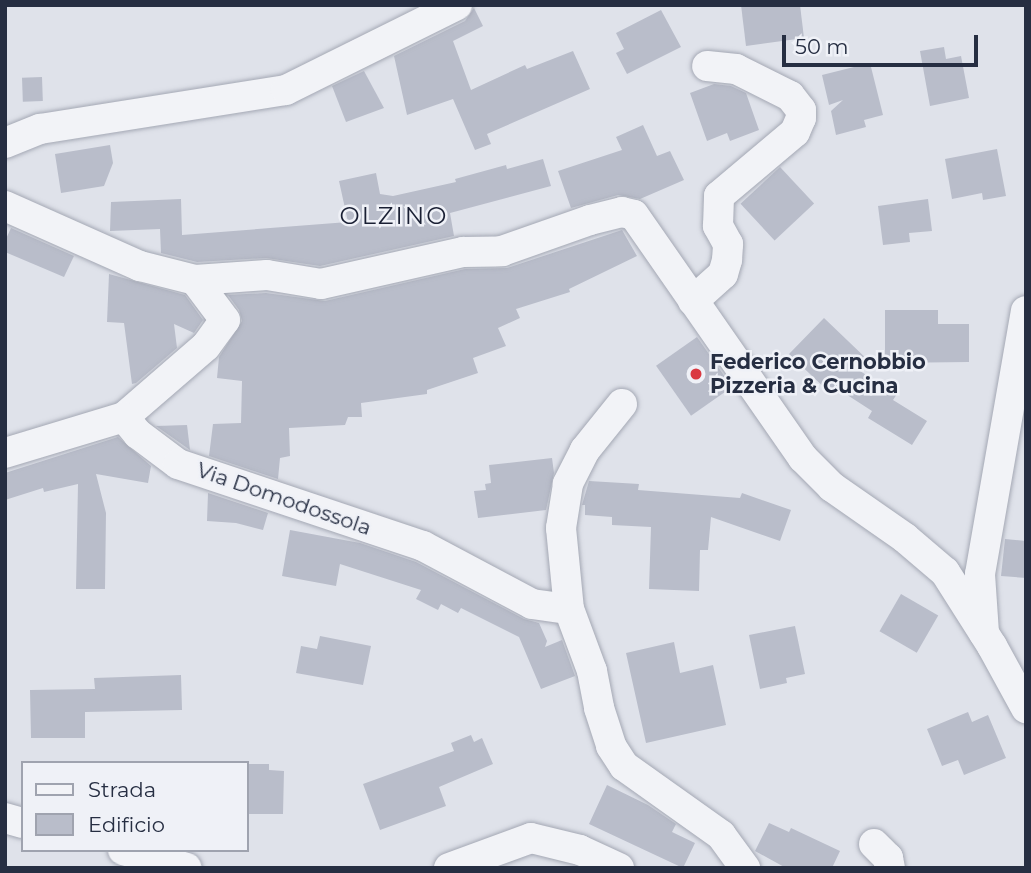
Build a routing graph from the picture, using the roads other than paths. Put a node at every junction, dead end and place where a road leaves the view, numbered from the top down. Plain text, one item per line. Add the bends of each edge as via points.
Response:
1 (457, 5) edge
2 (708, 66) dead end
3 (5, 143) edge
4 (5, 206) edge
5 (195, 280) junction
6 (693, 301) junction
7 (1026, 312) edge
8 (622, 404) dead end
9 (124, 418) junction
10 (5, 453) edge
11 (569, 610) junction
12 (984, 633) junction
13 (1026, 708) edge
14 (531, 838) junction
15 (130, 852) edge
16 (187, 868) edge
17 (449, 868) edge
18 (509, 868) edge
19 (619, 868) edge
20 (745, 868) edge

1 - 3 street via 286,90 40,129
2 - 6 street via 736,69 790,96 801,110 801,118 795,132 719,195 718,226 727,244 727,260 723,274
4 - 5 street via 139,266
5 - 6 street via 267,275 321,284 463,251 502,251 622,212 634,215
5 - 9 street via 225,320 206,346
6 - 12 street via 803,458 832,486 945,572
7 - 12 street via 980,574
8 - 11 street via 585,450 568,484 561,528
9 - 10 street
9 - 11 street, Via Domodossola via 178,464 423,546 532,604
11 - 20 street via 592,671 598,709 611,746 624,766 721,835
12 - 13 street
14 - 17 street
14 - 18 street via 525,854
14 - 19 street via 580,850
15 - 16 street

